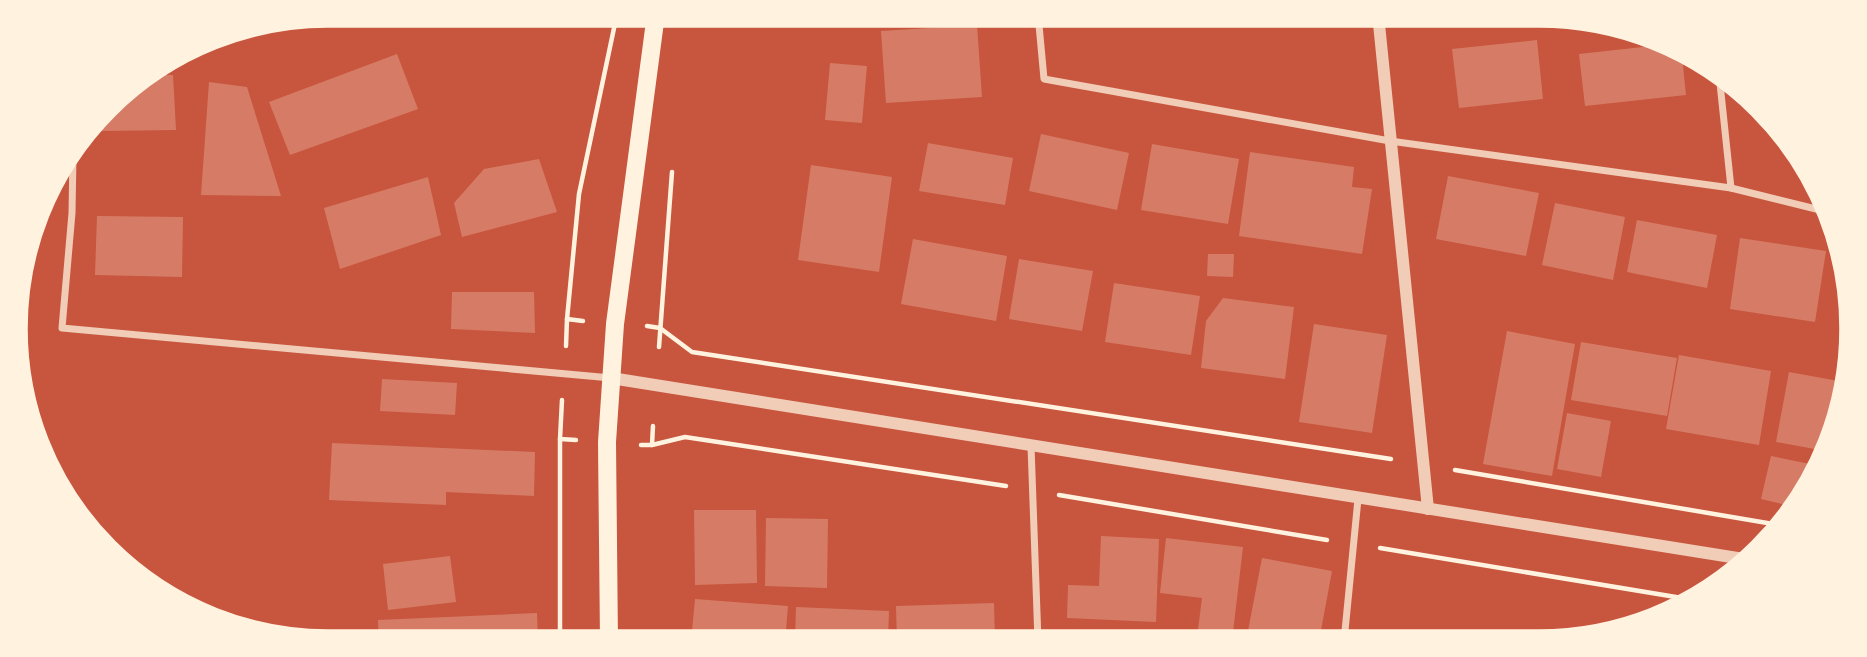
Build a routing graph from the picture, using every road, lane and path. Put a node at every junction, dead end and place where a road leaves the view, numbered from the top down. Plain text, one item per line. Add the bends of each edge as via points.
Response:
1 (614, 26) edge
2 (654, 26) edge
3 (1039, 26) edge
4 (1379, 26) edge
5 (1720, 88) edge
6 (1390, 141) junction
7 (72, 169) edge
8 (1731, 188) junction
9 (1816, 209) edge
10 (567, 319) junction
11 (584, 321) dead end
12 (644, 326) dead end
13 (660, 328) junction
14 (566, 346) dead end
15 (659, 347) dead end
16 (611, 378) junction
17 (562, 393) dead end
18 (653, 426) dead end
19 (560, 439) junction
20 (583, 440) dead end
21 (641, 444) dead end
22 (652, 445) junction
23 (1031, 446) junction
24 (1424, 464) junction
25 (1033, 490) junction
26 (1357, 499) junction
27 (1428, 509) junction
28 (1769, 523) edge
29 (1353, 544) junction
30 (1736, 558) edge
31 (1677, 597) edge
32 (560, 631) edge
33 (609, 631) edge
34 (1038, 631) edge
35 (1345, 631) edge

1 - 10 path via 579,194
2 - 16 main road
3 - 6 street via 1044,79
4 - 6 street
5 - 8 street
6 - 8 street
6 - 24 street
7 - 16 street via 62,328
8 - 9 street
10 - 11 path
10 - 14 path
12 - 13 path
13 - 15 path
13 - 24 path via 692,352
16 - 23 street
16 - 33 main road
17 - 19 path
18 - 22 path
19 - 20 path
19 - 32 path
21 - 22 path
22 - 25 path via 685,437
23 - 25 street
23 - 26 street
24 - 27 street
24 - 28 path
25 - 29 path
25 - 34 street
26 - 27 street
26 - 29 street
27 - 30 street
29 - 31 path
29 - 35 street

